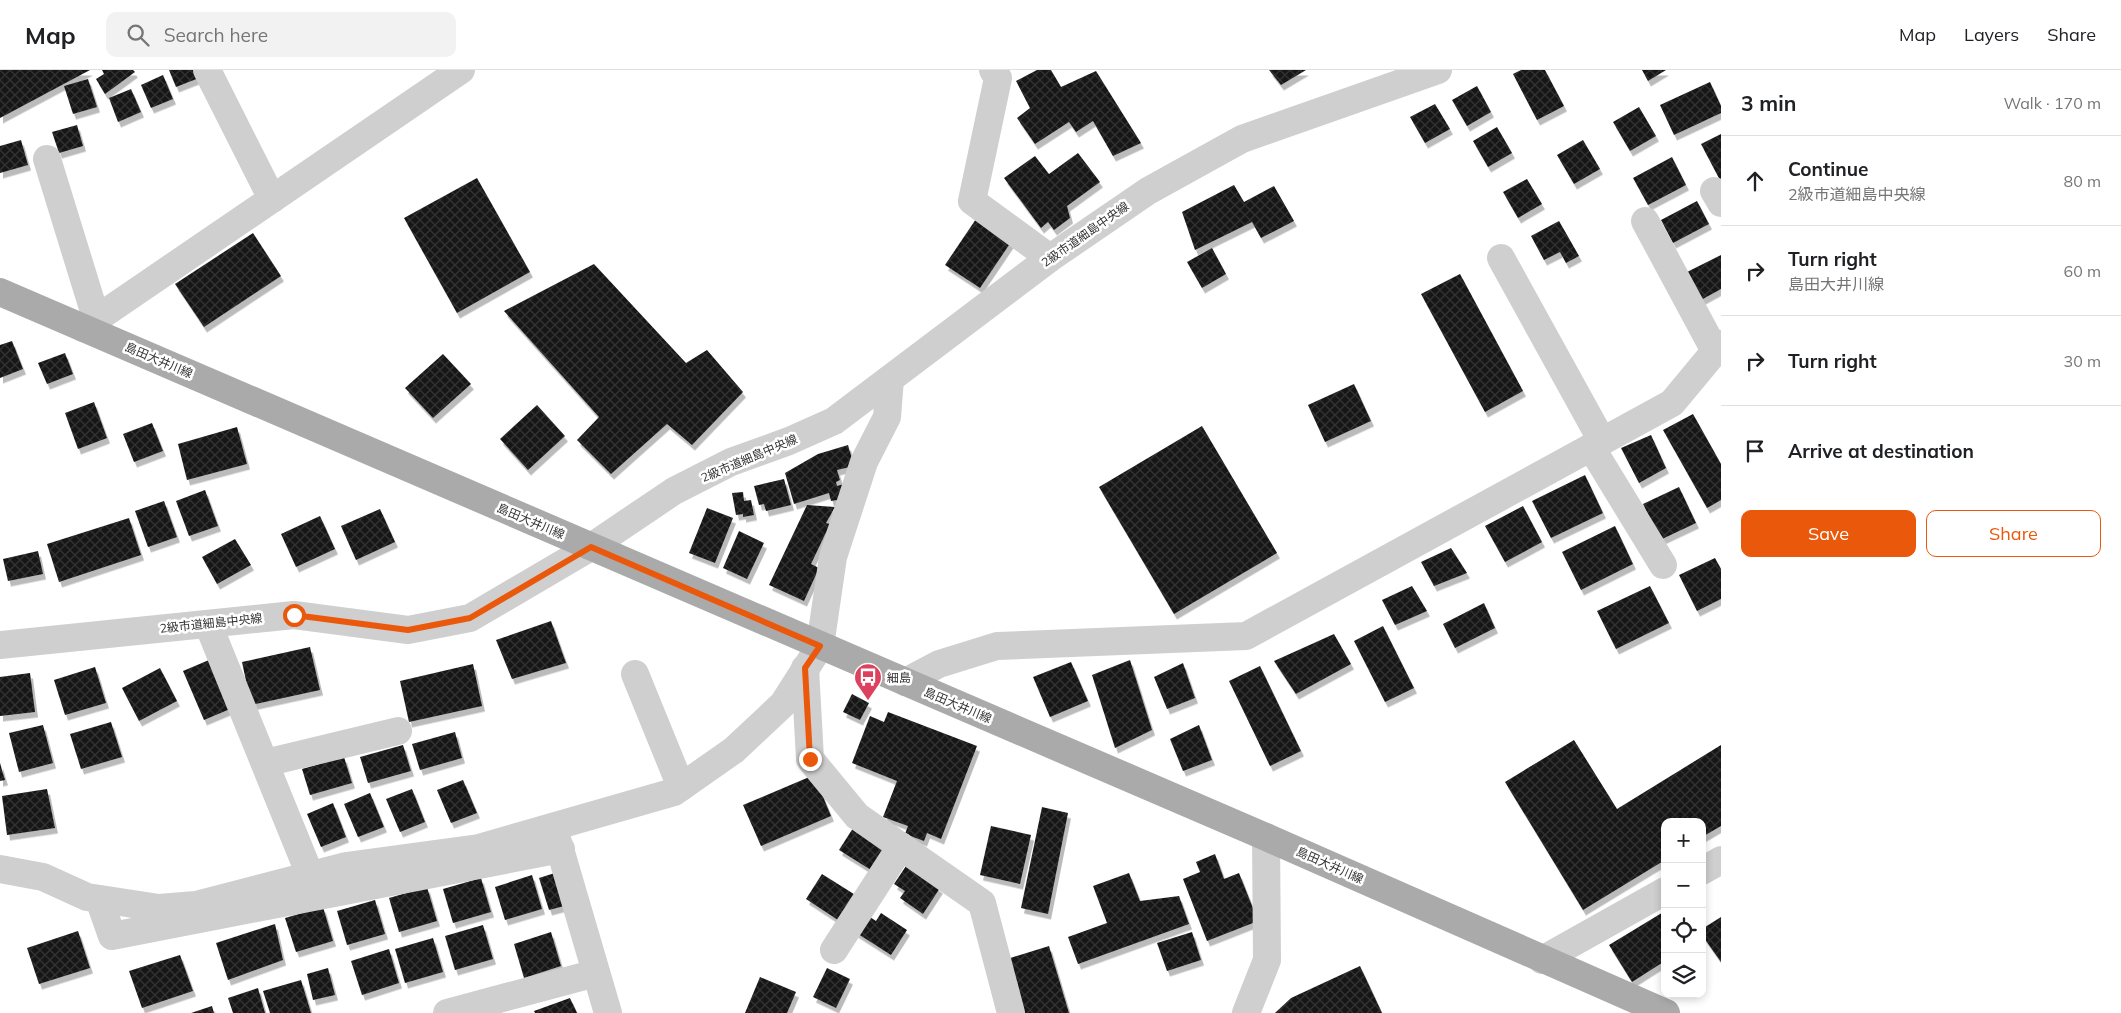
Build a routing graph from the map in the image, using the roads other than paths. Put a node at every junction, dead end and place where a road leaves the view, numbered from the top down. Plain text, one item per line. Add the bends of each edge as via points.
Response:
1 (207, 70) edge
2 (461, 70) edge
3 (993, 70) edge
4 (1438, 70) edge
5 (48, 159) dead end
6 (272, 199) junction
7 (1645, 220) dead end
8 (1050, 258) junction
9 (1501, 258) dead end
10 (0, 292) edge
11 (89, 323) junction
12 (1718, 348) edge
13 (890, 379) junction
14 (1597, 444) junction
15 (591, 547) junction
16 (1663, 565) dead end
17 (208, 624) junction
18 (0, 645) edge
19 (813, 657) junction
20 (635, 674) dead end
21 (905, 682) junction
22 (398, 731) dead end
23 (265, 763) junction
24 (680, 787) junction
25 (1266, 837) junction
26 (557, 838) junction
27 (901, 846) junction
28 (490, 854) junction
29 (1721, 860) edge
30 (0, 869) edge
31 (1706, 869) edge
32 (310, 875) junction
33 (1661, 894) edge
34 (99, 899) junction
35 (834, 950) dead end
36 (1542, 960) junction
37 (596, 973) junction
38 (453, 1012) edge
39 (608, 1013) edge
40 (1011, 1013) edge
41 (1246, 1013) edge
42 (1666, 1013) edge

1 - 6 street
2 - 6 street
3 - 8 street via 998,78 972,201
4 - 8 street, 2級市道細島中央線 via 1242,140 1148,190
5 - 11 street
6 - 11 street
7 - 12 street
8 - 13 street, 2級市道細島中央線
9 - 14 street
10 - 11 main road, 島田大井川線
11 - 15 main road, 島田大井川線
12 - 14 street via 1672,403
13 - 15 street, 2級市道細島中央線 via 834,421 731,462 674,491
13 - 19 street via 887,417 864,462 834,557
14 - 16 street
14 - 21 street via 1246,636 997,646 939,664
15 - 17 street, 2級市道細島中央線 via 470,618 408,630 294,615
15 - 19 main road, 島田大井川線
17 - 18 street, 2級市道細島中央線
17 - 23 street
19 - 21 main road, 島田大井川線
19 - 24 street via 783,704 734,750
19 - 27 street via 810,759 857,816
20 - 24 street
21 - 25 main road, 島田大井川線
22 - 23 street
23 - 32 street
24 - 26 street
25 - 36 main road, 島田大井川線
25 - 41 street via 1267,960
26 - 28 street
26 - 37 street
27 - 35 street
27 - 40 street via 982,903
28 - 32 street via 346,866
28 - 34 street via 112,936
29 - 31 street
30 - 34 street via 43,877 87,897
32 - 34 street via 196,906 159,908
33 - 36 street
36 - 42 main road, 島田大井川線
37 - 38 street
37 - 39 street

